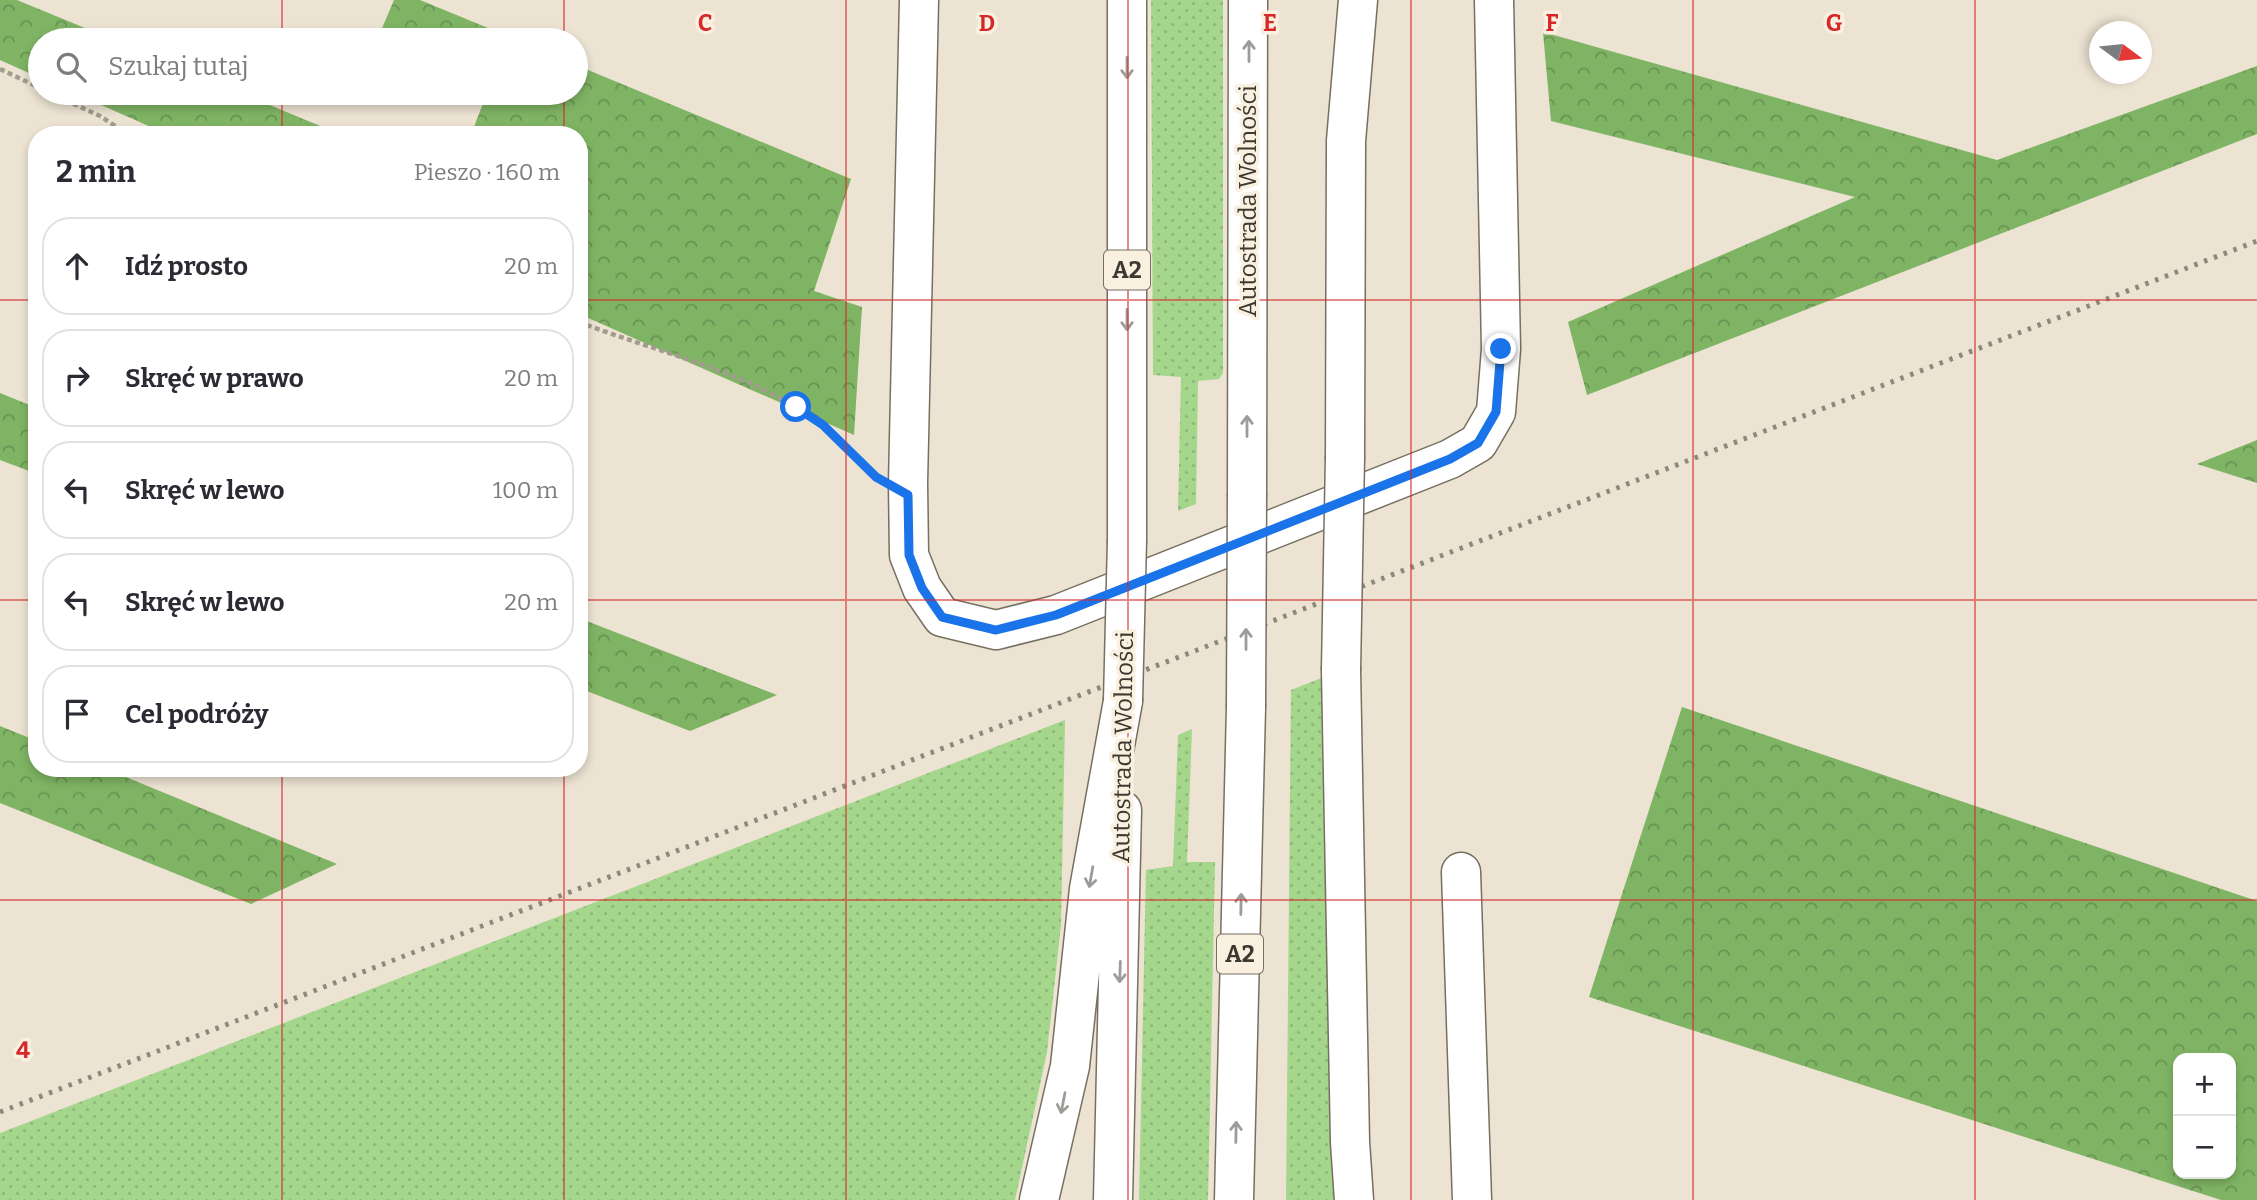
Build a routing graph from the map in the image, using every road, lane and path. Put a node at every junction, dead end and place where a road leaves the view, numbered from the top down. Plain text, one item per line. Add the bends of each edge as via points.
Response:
1 (919, 0) edge
2 (1127, 0) edge
3 (1248, 0) edge
4 (1357, 0) edge
5 (1494, 0) edge
6 (0, 69) edge
7 (28, 82) edge
8 (76, 105) edge
9 (115, 126) edge
10 (588, 325) edge
11 (908, 495) junction
12 (1117, 759) junction
13 (1461, 872) dead end
14 (1040, 1200) edge
15 (1113, 1200) edge
16 (1234, 1200) edge
17 (1354, 1200) edge
18 (1472, 1200) edge

1 - 11 main road
2 -> 12 main road, Autostrada Wolności / A2, bridge via 1128,540 1124,701
16 -> 3 main road, Autostrada Wolności / A2, bridge via 1246,707
4 - 17 main road, bridge via 1346,141 1340,670
5 - 11 main road via 1501,349 1496,412 1478,443 1450,459 1056,615 996,630 942,617 922,588 909,555
6 - 7 path
8 - 9 path
10 - 11 path via 713,369 796,407 823,425 876,477
12 -> 14 main road via 1089,889 1070,1066
12 -> 15 main road, Autostrada Wolności / A2
13 - 18 main road

